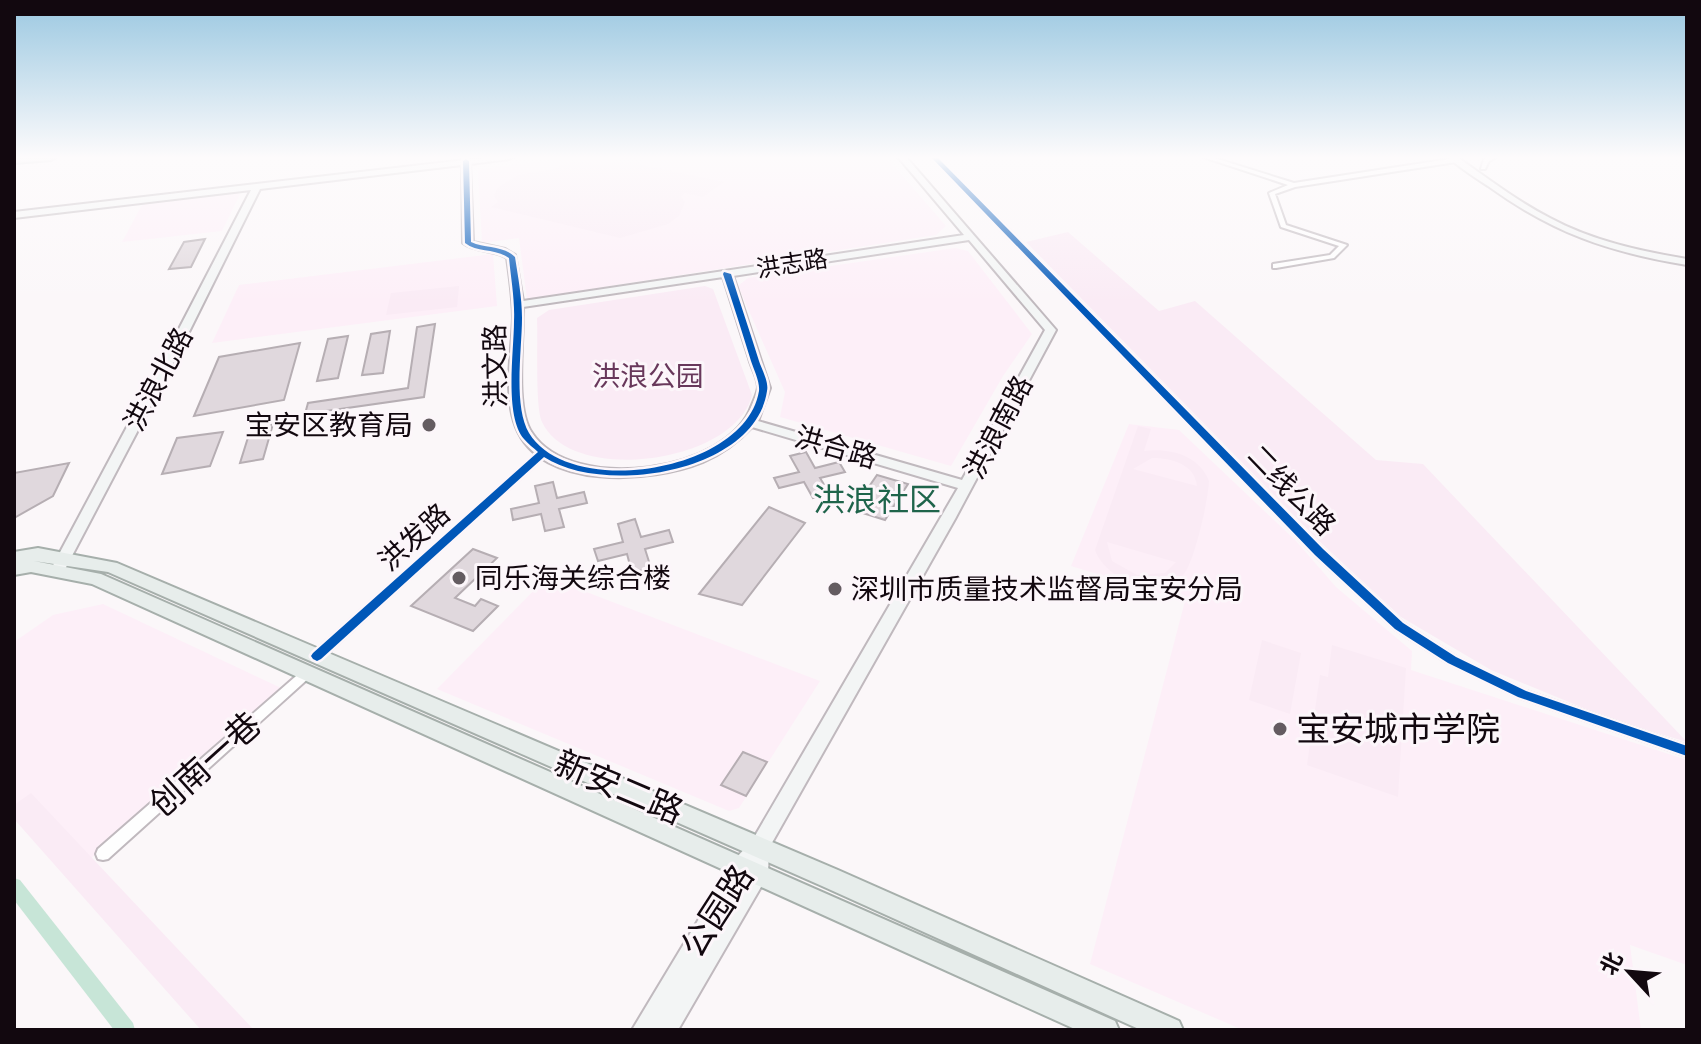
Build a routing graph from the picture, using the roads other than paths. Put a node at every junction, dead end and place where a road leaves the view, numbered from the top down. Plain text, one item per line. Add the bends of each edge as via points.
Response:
1 (80, 206) edge
2 (247, 206) edge
3 (467, 206) edge
4 (944, 206) edge
5 (982, 206) edge
6 (1276, 206) edge
7 (1531, 206) edge
8 (1544, 206) edge
9 (14, 213) edge
10 (971, 237) junction
11 (1687, 255) edge
12 (1687, 262) edge
13 (1276, 266) dead end
14 (727, 274) junction
15 (518, 305) junction
16 (751, 423) junction
17 (543, 453) junction
18 (966, 486) junction
19 (14, 558) edge
20 (60, 565) junction
21 (14, 569) edge
22 (312, 664) junction
23 (1687, 751) edge
24 (759, 847) junction
25 (103, 854) dead end
26 (750, 870) junction
27 (643, 1030) edge
28 (666, 1030) edge
29 (1106, 1030) edge
30 (1170, 1030) edge

1 - 9 main road
2 - 20 main road, 洪浪北路
3 - 15 main road, 洪文路 via 468,243 511,254
4 - 10 main road, 洪浪南路
5 - 23 street, 二线公路 via 1328,561 1399,626 1452,660 1522,694
6 - 13 street via 1283,226 1344,245 1332,257
7 - 12 main road via 1569,231
8 - 11 main road via 1580,228
10 - 14 main road, 洪志路
10 - 18 main road, 洪浪南路 via 1051,330
14 - 15 main road, 洪志路
14 - 16 main road via 764,390
15 - 17 main road, 洪文路 via 521,427
16 - 17 main road via 713,452 644,472 574,467
16 - 18 main road, 洪合路
17 - 22 street, 洪发路
18 - 24 main road, 洪浪南路
19 - 20 main road via 38,554
20 - 21 main road
20 - 22 main road, 新安二路
22 - 24 main road, 新安二路
22 - 25 street, 创南一巷
22 - 26 main road, 新安二路
24 - 26 main road, 公园路
24 - 30 main road, 新安二路
26 - 27 main road, 公园路
26 - 28 main road, 公园路
26 - 29 main road, 新安二路

